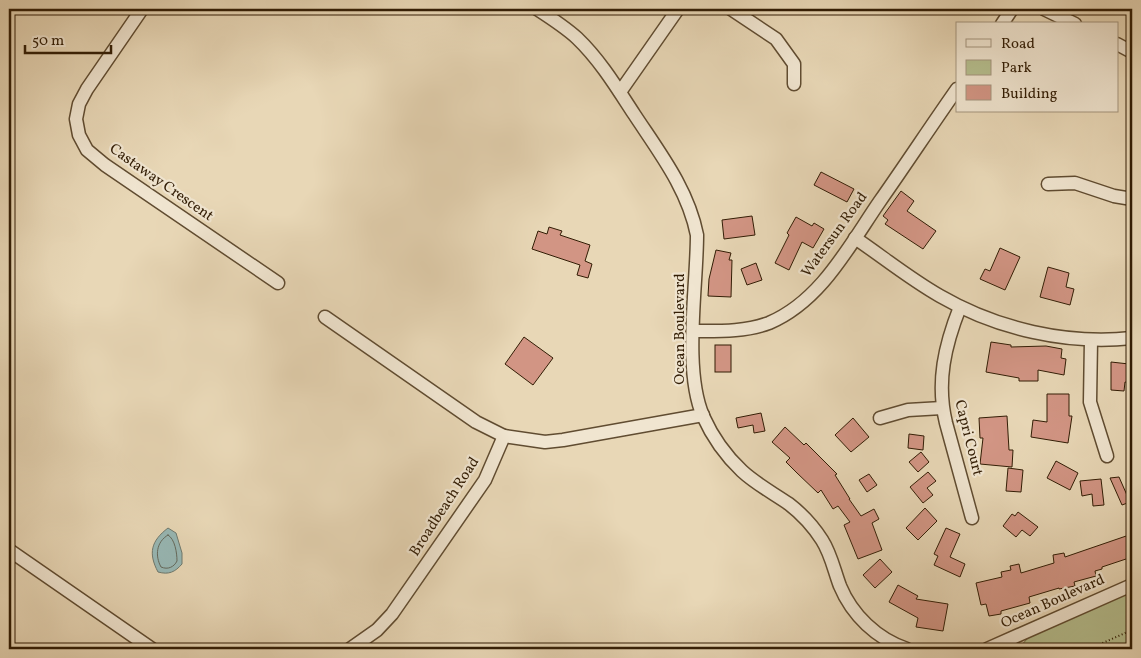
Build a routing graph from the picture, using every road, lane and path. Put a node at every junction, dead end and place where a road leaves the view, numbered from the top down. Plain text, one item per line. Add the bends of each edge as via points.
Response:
1 (142, 9) edge
2 (537, 9) edge
3 (678, 9) edge
4 (731, 9) edge
5 (1012, 9) edge
6 (1044, 9) edge
7 (1003, 22) edge
8 (1071, 22) edge
9 (1118, 45) edge
10 (1132, 52) edge
11 (794, 84) dead end
12 (956, 89) edge
13 (620, 92) junction
14 (1048, 184) dead end
15 (1132, 199) edge
16 (855, 238) junction
17 (278, 284) dead end
18 (960, 307) junction
19 (325, 317) dead end
20 (694, 331) junction
21 (1132, 338) edge
22 (1091, 340) junction
23 (942, 408) junction
24 (703, 415) junction
25 (880, 418) dead end
26 (504, 436) junction
27 (1107, 456) dead end
28 (972, 518) dead end
29 (9, 550) edge
30 (1132, 585) edge
31 (1132, 630) edge
32 (152, 649) edge
33 (350, 649) edge
34 (907, 649) edge
35 (987, 649) edge
36 (1094, 649) edge

1 - 17 street, Castaway Crescent via 87,88 76,120 79,135 87,150 105,165
2 - 13 street, Ocean Boulevard via 593,55
3 - 13 street
4 - 11 street via 776,39 794,64
5 - 7 street
6 - 8 street
9 - 10 street
12 - 16 street, Watersun Road
13 - 20 street, Ocean Boulevard via 675,178 694,223 697,247
14 - 15 street via 1075,183
16 - 18 street
16 - 20 street, Watersun Road via 821,285 782,316 739,330
18 - 22 street via 1001,323 1048,335
18 - 23 street, Capri Court via 944,358
19 - 26 street via 476,422
20 - 24 street, Ocean Boulevard via 694,373
21 - 22 street
22 - 27 street via 1090,402
23 - 25 street via 908,410
23 - 28 street, Capri Court
24 - 26 street via 545,442
24 - 34 street, Ocean Boulevard via 718,443 743,473 790,505 814,529 830,555 845,596 860,618 872,630
26 - 33 street, Broadbeach Road via 485,480 392,614 377,630
29 - 32 street
30 - 35 street, Ocean Boulevard
31 - 36 path

